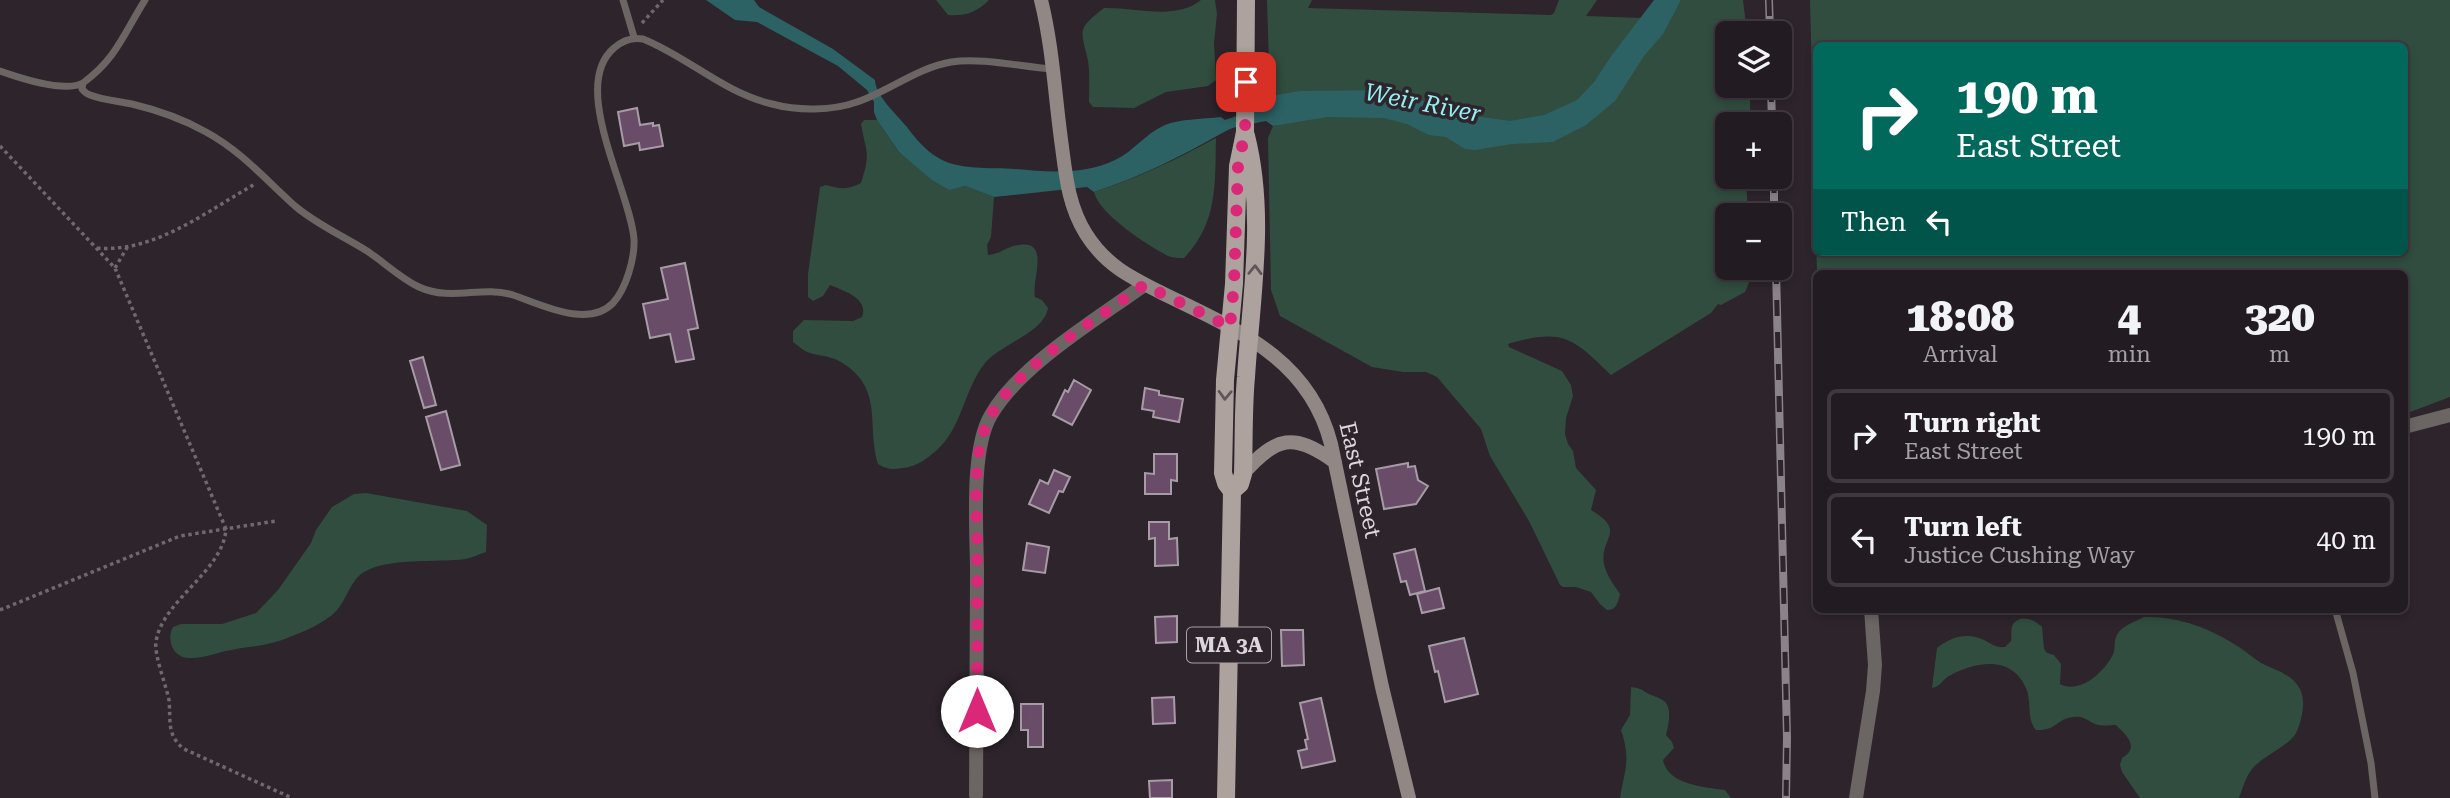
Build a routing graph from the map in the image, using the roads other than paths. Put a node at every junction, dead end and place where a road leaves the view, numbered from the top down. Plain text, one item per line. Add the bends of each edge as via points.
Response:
1 (145, 0) edge
2 (623, 0) edge
3 (1041, 0) edge
4 (1246, 0) edge
5 (635, 37) junction
6 (1052, 69) junction
7 (0, 71) edge
8 (83, 83) junction
9 (1245, 132) junction
10 (1144, 285) junction
11 (1230, 327) junction
12 (1249, 338) junction
13 (2450, 415) edge
14 (2408, 426) edge
15 (1335, 462) junction
16 (1243, 474) junction
17 (1232, 492) junction
18 (1871, 613) edge
19 (2336, 613) edge
20 (976, 795) dead end
21 (1226, 798) edge
22 (1409, 798) edge
23 (1856, 798) edge
24 (2375, 798) edge

1 - 8 lane via 116,52
2 - 5 lane
3 - 6 main road, East Street
4 - 9 main road, MA 3A
5 - 6 lane via 728,88 774,105 800,108 858,102 930,68 960,61
5 - 8 lane via 608,54 597,83 600,110 632,225 634,251 618,296 600,311 564,313 500,292 451,295 419,287 302,211 246,159 206,132 135,105 92,96 82,89
6 - 10 main road, East Street via 1066,179 1077,218 1097,249
7 - 8 lane via 67,86
9 - 11 main road, MA 3A via 1238,166
12 -> 9 main road, MA 3A via 1255,217 1254,167
10 - 11 main road, East Street
10 - 20 street via 1028,372 990,415 983,432 977,488
11 - 12 main road, East Street
11 -> 17 main road, MA 3A via 1223,473
12 - 15 main road, East Street via 1277,357 1307,389 1324,419
12 - 16 main road, MA 3A
13 - 14 street
15 - 16 main road via 1309,445 1282,442 1266,450
15 - 22 main road, East Street
16 - 17 main road
17 - 21 main road, MA 3A
18 - 23 street via 1873,691
19 - 24 lane via 2353,673

